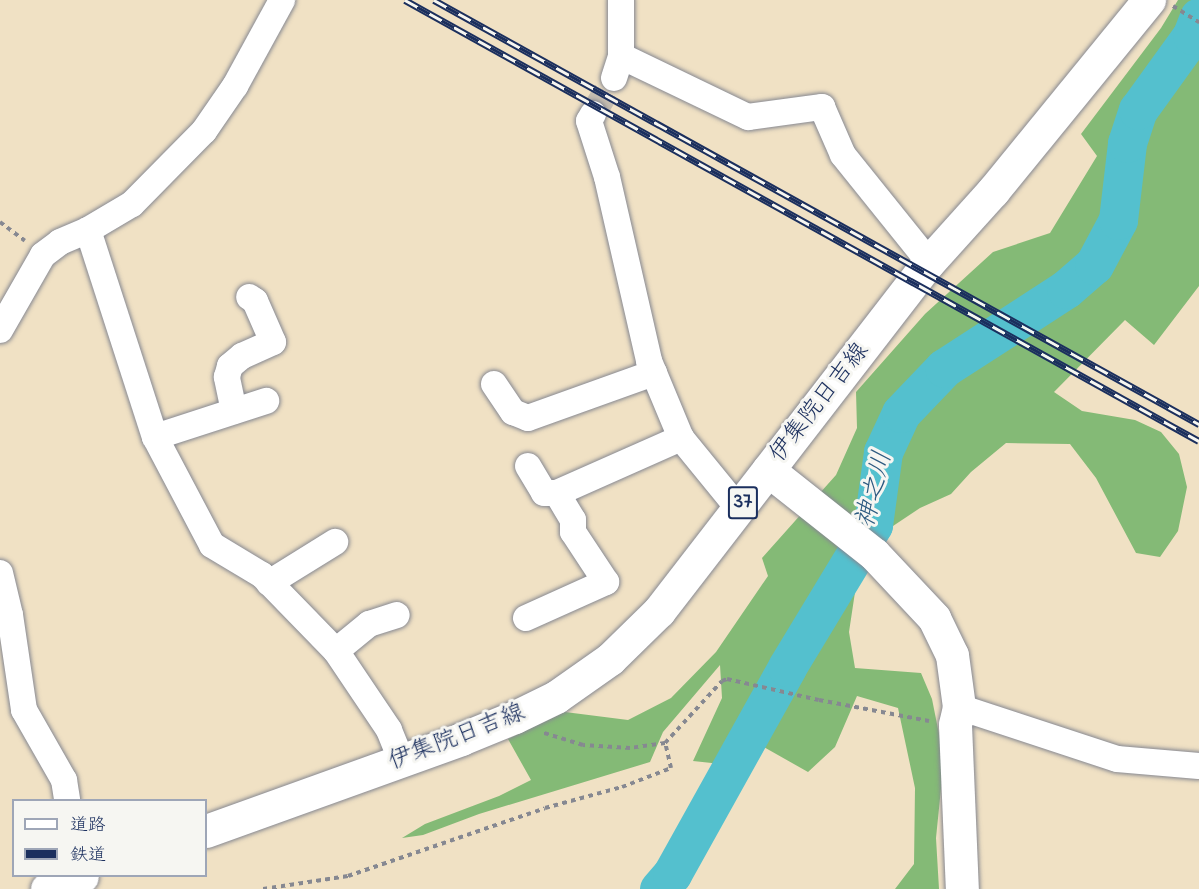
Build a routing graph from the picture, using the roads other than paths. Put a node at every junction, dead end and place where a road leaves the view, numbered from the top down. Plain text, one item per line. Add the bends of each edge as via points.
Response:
1 (282, 0) edge
2 (621, 0) edge
3 (1149, 0) edge
4 (592, 114) tunnel mouth
5 (88, 230) junction
6 (929, 262) junction
7 (249, 297) dead end
8 (0, 330) edge
9 (654, 373) junction
10 (494, 384) dead end
11 (266, 401) dead end
12 (234, 411) junction
13 (155, 437) junction
14 (681, 438) junction
15 (528, 466) dead end
16 (768, 470) junction
17 (557, 493) junction
18 (739, 509) junction
19 (335, 542) dead end
20 (0, 573) edge
21 (269, 583) junction
22 (397, 615) dead end
23 (526, 618) dead end
24 (336, 651) junction
25 (957, 716) junction
26 (401, 760) junction
27 (1199, 766) edge
28 (67, 799) edge
29 (207, 831) edge
30 (79, 877) edge
31 (46, 889) edge
32 (962, 889) edge

1 - 5 street via 235,86 204,131 132,204
2 - 6 street via 618,67 748,117 822,107 843,155
3 - 6 main road, 伊集院日吉線 / 37 via 993,191
4 - 9 street via 589,121 608,177
5 - 8 street via 60,242 43,255
5 - 13 street
6 - 16 main road, 伊集院日吉線 / 37
7 - 12 street via 255,301 273,342 230,366 227,377
9 - 10 street via 528,418 513,412
9 - 14 street
11 - 12 street
12 - 13 street
13 - 21 street via 212,545
14 - 17 street
14 - 18 street
15 - 17 street via 544,493
16 - 18 main road, 伊集院日吉線 / 37
16 - 25 main road via 874,554 934,618 952,655
17 - 23 street via 573,520 573,532 606,582
18 - 26 main road, 伊集院日吉線 / 37 via 659,611 610,659 556,697 515,717
19 - 21 street
20 - 28 street via 24,710 64,780
21 - 24 street
22 - 24 street via 369,624
24 - 26 street via 389,730
25 - 27 street via 1117,759
25 - 32 main road
26 - 29 main road, 伊集院日吉線 / 37
30 - 31 main road

